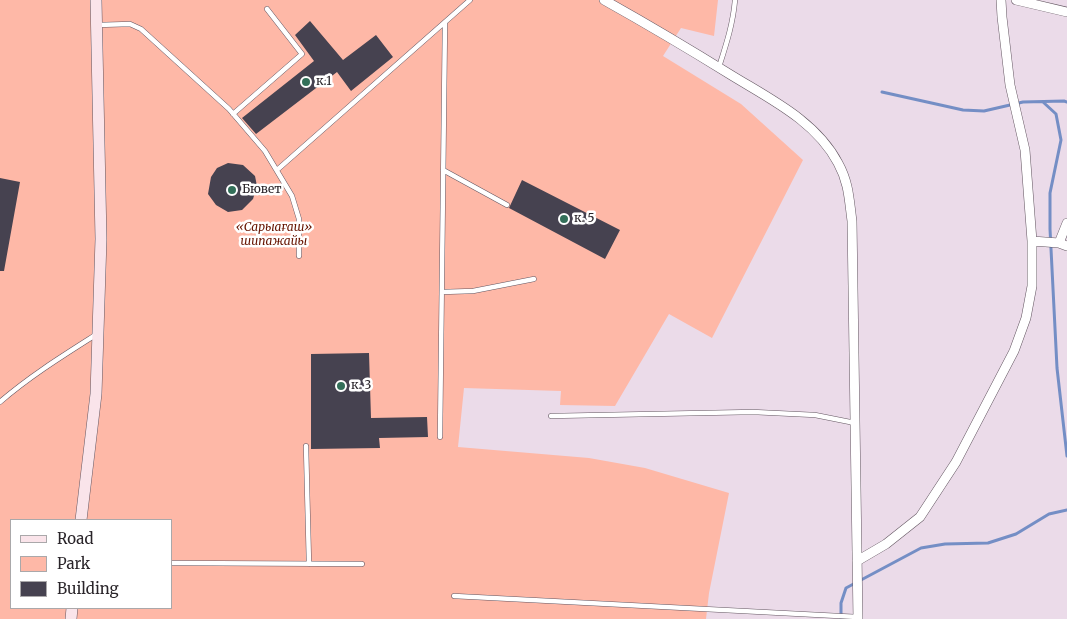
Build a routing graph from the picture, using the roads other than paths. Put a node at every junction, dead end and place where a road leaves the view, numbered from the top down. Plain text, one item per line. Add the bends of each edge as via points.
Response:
1 (96, 0) edge
2 (470, 0) edge
3 (604, 0) edge
4 (735, 0) edge
5 (1001, 0) edge
6 (1016, 0) edge
7 (267, 9) dead end
8 (1067, 12) edge
9 (445, 22) junction
10 (97, 25) junction
11 (719, 67) junction
12 (233, 114) junction
13 (277, 170) junction
14 (443, 170) junction
15 (507, 205) dead end
16 (1067, 223) edge
17 (1032, 241) junction
18 (1063, 245) edge
19 (299, 256) dead end
20 (534, 279) dead end
21 (442, 292) junction
22 (98, 334) junction
23 (0, 402) edge
24 (551, 416) dead end
25 (855, 423) junction
26 (440, 437) dead end
27 (306, 446) dead end
28 (81, 519) edge
29 (857, 561) junction
30 (172, 563) edge
31 (309, 564) junction
32 (362, 564) dead end
33 (454, 596) dead end
34 (858, 618) edge

1 - 10 main road
2 - 9 lane
3 - 11 street
4 - 11 lane
5 - 17 street via 1010,85 1025,150
6 - 8 street
7 - 12 lane via 302,54
9 - 13 lane
9 - 14 lane
10 - 12 lane via 130,24 141,28
10 - 22 main road via 101,240
11 - 25 street via 797,116 822,140 847,182 852,222
12 - 13 lane via 265,150
13 - 19 lane via 292,196 299,219
14 - 15 lane
14 - 21 lane
16 - 18 street
17 - 18 street
17 - 29 street via 1032,286 1026,318 1014,351 956,462 920,517 886,544
20 - 21 lane via 474,291
21 - 26 lane
22 - 23 lane via 17,387
22 - 28 main road via 96,394
24 - 25 lane via 753,412 815,415
25 - 29 street
27 - 31 lane
29 - 34 street
30 - 31 lane
31 - 32 lane
33 - 34 lane

